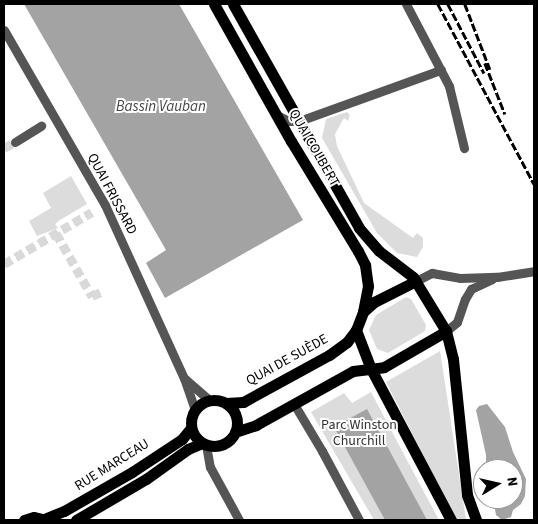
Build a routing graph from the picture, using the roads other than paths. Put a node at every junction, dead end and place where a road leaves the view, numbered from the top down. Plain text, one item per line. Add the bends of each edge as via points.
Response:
1 (214, 4) edge
2 (233, 4) edge
3 (406, 4) edge
4 (4, 30) edge
5 (441, 70) junction
6 (277, 114) junction
7 (299, 121) junction
8 (42, 126) dead end
9 (291, 141) junction
10 (15, 142) tunnel mouth
11 (464, 148) dead end
12 (534, 271) edge
13 (497, 277) junction
14 (416, 281) junction
15 (362, 312) junction
16 (356, 330) junction
17 (446, 331) junction
18 (372, 369) junction
19 (184, 378) junction
20 (209, 400) junction
21 (226, 403) junction
22 (294, 404) junction
23 (194, 410) junction
24 (191, 428) junction
25 (235, 432) junction
26 (204, 444) junction
27 (24, 520) edge
28 (45, 520) edge
29 (76, 520) edge
30 (239, 520) edge
31 (359, 520) edge
32 (451, 520) edge
33 (476, 520) edge

1 - 6 main road, QUAI COLBERT
2 - 7 main road, QUAI COLBERT
3 - 5 street
4 - 19 street, QUAI FRISSARD via 105,205
5 - 7 street
5 - 11 street via 449,86
6 - 7 street via 289,121
6 - 9 main road, QUAI COLBERT
7 - 9 street via 290,132
7 - 14 main road, QUAI COLBERT via 360,228 379,251
8 - 10 street
9 - 15 main road, QUAI COLBERT via 365,265 368,286
12 - 13 street
13 - 14 street via 460,278 437,273
13 - 17 street via 471,290 456,322
14 - 15 main road via 374,302
14 - 17 main road, QUAI COLBERT
15 - 16 main road, QUAI COLBERT
16 - 18 main road
16 - 21 main road, QUAI DE SUÈDE via 347,342 329,355 243,402
17 - 18 main road via 384,367
17 - 33 main road, QUAI COLBERT via 453,359 467,496
18 - 22 main road via 353,371
18 - 32 main road
19 - 20 street, QUAI FRISSARD
19 - 23 street, QUAI FRISSARD
20 - 21 main road
20 - 23 main road
21 - 25 main road via 235,415
22 - 25 main road via 256,425
22 - 31 street
23 - 24 main road
24 - 26 main road
24 - 28 main road, RUE MARCEAU via 182,439 132,472
25 - 26 main road via 226,442 213,446
26 - 29 main road, RUE MARCEAU via 188,449 146,479
26 - 30 street via 210,467
27 - 28 main road, RUE MARCEAU via 34,517

